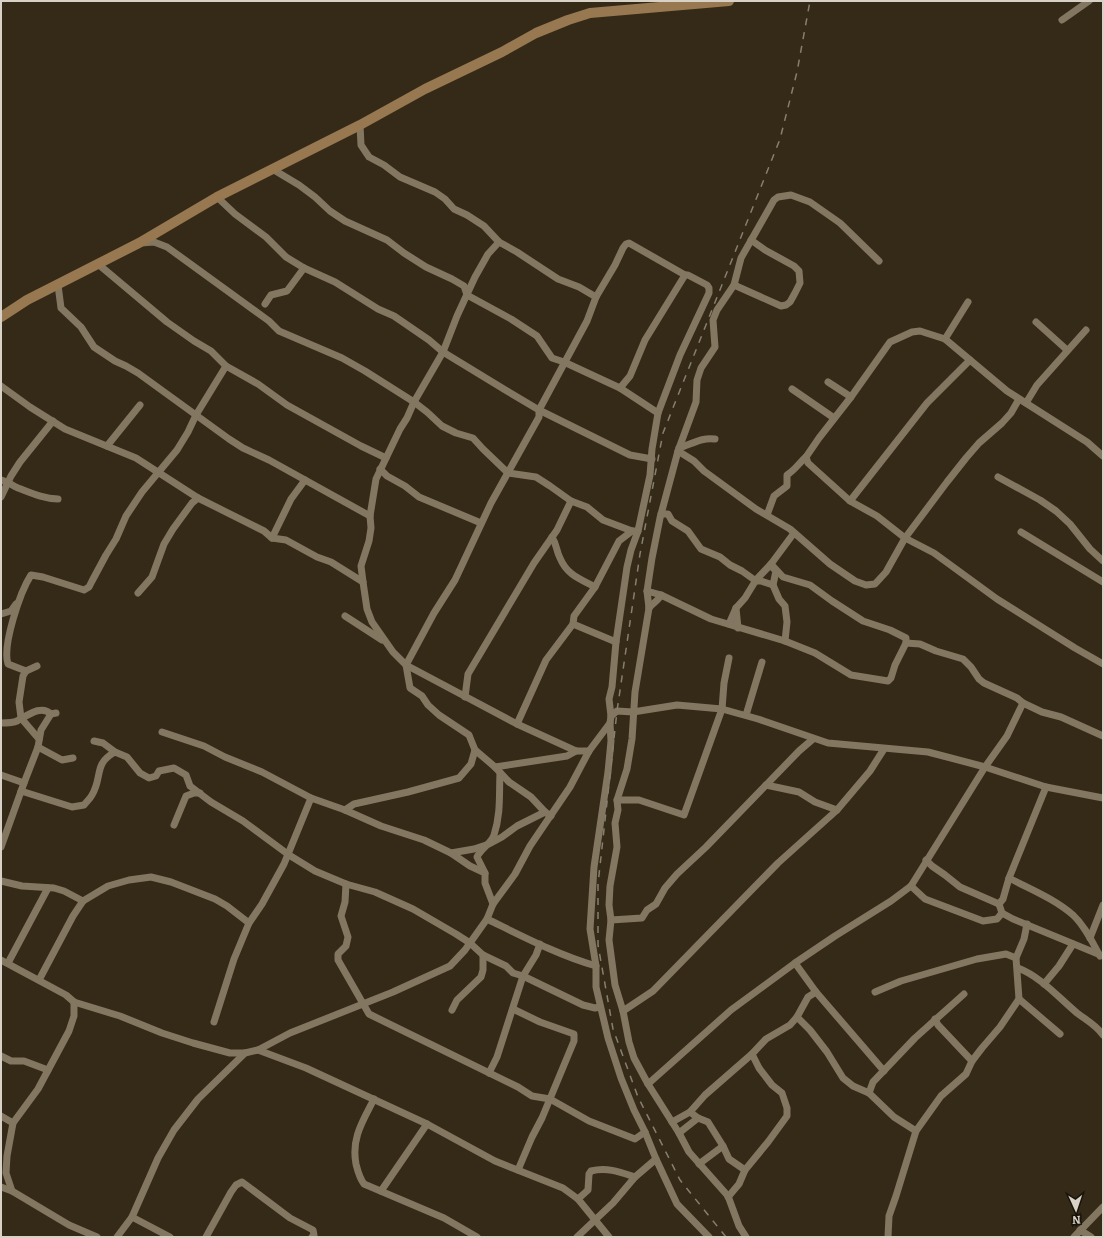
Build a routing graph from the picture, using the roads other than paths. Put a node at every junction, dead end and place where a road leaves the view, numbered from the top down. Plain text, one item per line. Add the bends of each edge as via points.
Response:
1 (729, 1) edge
2 (1088, 1) edge
3 (1062, 20) dead end
4 (360, 125) junction
5 (274, 170) junction
6 (217, 197) junction
7 (751, 240) junction
8 (499, 242) junction
9 (139, 243) junction
10 (878, 261) dead end
11 (98, 264) junction
12 (304, 268) junction
13 (685, 275) junction
14 (58, 285) junction
15 (734, 285) junction
16 (467, 295) junction
17 (596, 297) junction
18 (968, 302) dead end
19 (265, 304) dead end
20 (1, 317) edge
21 (1036, 322) dead end
22 (1086, 330) dead end
23 (945, 339) junction
24 (1067, 350) junction
25 (443, 352) junction
26 (970, 360) junction
27 (564, 362) junction
28 (226, 366) junction
29 (828, 382) dead end
30 (1, 386) edge
31 (620, 388) junction
32 (792, 389) dead end
33 (851, 397) junction
34 (1019, 399) junction
35 (414, 402) junction
36 (1026, 403) junction
37 (140, 405) dead end
38 (539, 410) junction
39 (658, 413) junction
40 (196, 415) junction
41 (834, 418) junction
42 (54, 422) junction
43 (715, 439) dead end
44 (107, 446) junction
45 (679, 450) junction
46 (1103, 456) edge
47 (806, 457) junction
48 (386, 458) junction
49 (652, 459) junction
50 (380, 470) junction
51 (158, 473) junction
52 (508, 473) junction
53 (998, 477) dead end
54 (1, 480) edge
55 (305, 480) junction
56 (9, 482) junction
57 (1, 497) edge
58 (198, 498) junction
59 (58, 499) dead end
60 (572, 501) junction
61 (850, 501) junction
62 (661, 514) junction
63 (767, 515) junction
64 (370, 516) junction
65 (481, 523) junction
66 (1021, 532) dead end
67 (635, 533) junction
68 (794, 533) junction
69 (272, 538) junction
70 (552, 538) junction
71 (905, 538) junction
72 (1103, 561) edge
73 (771, 564) junction
74 (756, 580) junction
75 (363, 582) junction
76 (1103, 582) edge
77 (773, 585) junction
78 (595, 587) junction
79 (647, 591) junction
80 (138, 593) dead end
81 (661, 595) junction
82 (20, 599) junction
83 (648, 608) junction
84 (736, 608) junction
85 (1, 614) edge
86 (345, 616) dead end
87 (573, 624) junction
88 (729, 624) junction
89 (738, 628) junction
90 (785, 641) junction
91 (616, 642) junction
92 (906, 643) junction
93 (387, 644) junction
94 (729, 658) dead end
95 (762, 662) dead end
96 (1103, 664) edge
97 (406, 665) junction
98 (37, 666) dead end
99 (26, 671) junction
100 (465, 697) junction
101 (1024, 703) junction
102 (722, 709) junction
103 (633, 712) junction
104 (746, 715) junction
105 (21, 718) junction
106 (611, 719) junction
107 (1, 723) edge
108 (516, 724) junction
109 (162, 732) dead end
110 (1103, 736) edge
111 (39, 739) junction
112 (813, 739) junction
113 (94, 741) dead end
114 (38, 747) junction
115 (884, 749) junction
116 (475, 750) junction
117 (576, 750) junction
118 (589, 751) junction
119 (115, 752) junction
120 (73, 758) dead end
121 (985, 767) junction
122 (498, 770) junction
123 (1, 775) edge
124 (24, 783) junction
125 (766, 784) junction
126 (1046, 787) junction
127 (21, 791) junction
128 (200, 792) junction
129 (311, 798) junction
130 (1103, 798) edge
131 (617, 800) junction
132 (345, 810) junction
133 (837, 810) junction
134 (548, 814) junction
135 (174, 825) dead end
136 (488, 844) junction
137 (1, 847) edge
138 (451, 853) junction
139 (289, 855) junction
140 (926, 860) junction
141 (484, 873) junction
142 (1009, 878) junction
143 (1, 881) edge
144 (346, 884) junction
145 (911, 886) junction
146 (48, 888) junction
147 (83, 901) junction
148 (493, 904) junction
149 (999, 904) junction
150 (1103, 905) edge
151 (1002, 913) junction
152 (487, 919) junction
153 (611, 920) junction
154 (249, 923) junction
155 (1027, 924) junction
156 (1090, 938) junction
157 (470, 943) junction
158 (540, 944) junction
159 (1073, 944) junction
160 (483, 955) junction
161 (1016, 958) junction
162 (1102, 958) edge
163 (5, 961) edge
164 (795, 963) junction
165 (596, 966) junction
166 (1018, 968) junction
167 (523, 976) junction
168 (39, 980) junction
169 (1044, 984) junction
170 (816, 992) junction
171 (875, 992) dead end
172 (964, 994) dead end
173 (1019, 999) junction
174 (74, 1002) junction
175 (363, 1004) junction
176 (600, 1007) junction
177 (513, 1009) junction
178 (452, 1010) dead end
179 (623, 1011) junction
180 (797, 1017) junction
181 (935, 1019) junction
182 (214, 1022) dead end
183 (1060, 1034) dead end
184 (1103, 1034) edge
185 (258, 1050) junction
186 (245, 1052) junction
187 (752, 1054) junction
188 (1, 1056) edge
189 (972, 1061) junction
190 (48, 1070) junction
191 (884, 1071) junction
192 (489, 1073) junction
193 (648, 1084) junction
194 (869, 1092) junction
195 (374, 1099) junction
196 (550, 1099) junction
197 (690, 1112) junction
198 (1, 1116) edge
199 (698, 1118) junction
200 (672, 1122) junction
201 (14, 1123) junction
202 (427, 1124) junction
203 (916, 1131) junction
204 (645, 1132) junction
205 (679, 1133) junction
206 (723, 1146) junction
207 (656, 1159) junction
208 (699, 1164) junction
209 (518, 1170) junction
210 (745, 1170) junction
211 (635, 1177) junction
212 (1, 1187) edge
213 (12, 1191) junction
214 (381, 1191) junction
215 (728, 1197) junction
216 (578, 1199) junction
217 (1103, 1207) edge
218 (132, 1217) junction
219 (596, 1220) junction
220 (1080, 1230) junction
221 (97, 1237) edge
222 (117, 1237) edge
223 (170, 1237) edge
224 (206, 1237) edge
225 (312, 1237) edge
226 (477, 1237) edge
227 (577, 1237) edge
228 (609, 1237) edge
229 (709, 1237) edge
230 (746, 1237) edge
231 (888, 1237) edge
232 (1074, 1237) edge
233 (1091, 1237) edge

1 - 4 street via 623,9 590,13 568,20 536,33 425,89
2 - 3 street
4 - 5 street
4 - 8 street via 361,145 369,157 400,177 435,192 454,209 484,226
5 - 6 street
5 - 16 street via 299,185 345,221 387,240 426,267 452,278 464,286
6 - 9 street
6 - 12 street via 286,257
7 - 10 street via 774,200 791,195 810,202 840,222
7 - 15 street via 741,258
7 - 15 street via 794,266 798,271 800,283 790,302 781,306
8 - 16 street via 488,254
8 - 17 street via 558,279
9 - 11 street
9 - 35 street via 154,242 167,247 279,331 342,358
11 - 14 street
11 - 28 street via 167,322 211,351
12 - 19 street via 287,291 270,295
12 - 25 street via 335,282 394,316
13 - 17 street via 629,243 623,248
13 - 31 street via 645,340 630,376
13 - 39 street via 707,285 709,293 680,355
14 - 20 street via 27,300
14 - 40 street via 61,308 81,327 94,346
15 - 45 street via 713,320 715,347 701,368 697,380 696,402
16 - 25 street
16 - 27 street via 537,336 552,358
17 - 27 street
18 - 23 street
21 - 24 street
22 - 24 street
23 - 26 street
23 - 33 street via 920,331 890,342
24 - 36 street via 1037,385
25 - 35 street
25 - 38 street
26 - 34 street
26 - 61 street via 927,403
27 - 31 street
27 - 38 street
28 - 40 street
28 - 48 street via 258,384 287,405
29 - 33 street
30 - 42 street
31 - 39 street
32 - 41 street
33 - 41 street
34 - 36 street
34 - 71 street via 1011,413 966,458
35 - 48 street
35 - 52 street via 442,426 473,438
36 - 46 street via 1087,442
37 - 44 street
38 - 49 street via 630,455
38 - 52 street via 539,417
39 - 49 street
40 - 51 street via 177,450
40 - 55 street via 229,439
41 - 47 street
42 - 44 street
42 - 56 street via 20,462 10,476
43 - 45 street via 698,440
44 - 51 street via 136,458
45 - 62 street
45 - 63 street via 704,471
47 - 61 street via 808,463
47 - 63 street via 787,475 787,486 774,496
48 - 50 street
49 - 67 street
50 - 64 street
50 - 65 street via 419,497
51 - 58 street
51 - 82 street via 126,516 89,586 84,590 31,575 25,583
52 - 60 street via 536,477
52 - 65 street
53 - 72 street via 1056,511
54 - 56 street
55 - 64 street
55 - 69 street
56 - 57 street
56 - 59 street via 38,496
58 - 69 street via 264,531
58 - 80 street via 164,544 152,577
60 - 67 street via 587,507 603,520
60 - 70 street
61 - 71 street via 876,516
62 - 74 street via 668,514 672,522 688,531 701,549 720,557
62 - 79 street
63 - 68 street
64 - 75 street via 369,541 361,566
65 - 97 street via 455,580
66 - 76 street
67 - 78 street via 619,541
67 - 91 street via 627,567
68 - 71 street via 830,564 855,581 866,585 875,584 886,572
68 - 73 street
69 - 75 street via 286,540 331,562
70 - 78 street via 567,571
70 - 100 street via 534,563 468,674
71 - 96 street via 934,553 997,599
73 - 74 street
73 - 77 street via 776,571
73 - 92 street via 783,577 810,585 863,621 906,638
74 - 77 street
74 - 84 street
75 - 93 street via 367,609 372,622
77 - 90 street via 785,606
78 - 87 street via 574,616
79 - 81 street
79 - 83 street
81 - 83 street
81 - 88 street via 711,619
82 - 85 street via 11,611
82 - 99 street via 8,641 7,660 8,664
83 - 103 street
84 - 88 street
84 - 89 street
86 - 93 street
87 - 91 street
87 - 108 street via 546,660
88 - 89 street
89 - 90 street
90 - 92 street via 815,653 851,675 883,681 891,678
91 - 106 street via 609,700
92 - 101 street via 920,644 963,659 984,683
93 - 97 street
94 - 102 street
95 - 104 street
97 - 100 street
97 - 116 street via 410,688 422,696 428,706 439,715 469,735
98 - 99 street
99 - 105 street via 19,702
100 - 108 street
101 - 110 street
101 - 121 street via 1007,736
102 - 103 street via 677,705
102 - 104 street
102 - 131 street via 684,815 639,800
103 - 106 street via 617,711
103 - 131 street via 634,724 627,769
104 - 112 street
105 - 107 street via 16,722
105 - 111 street
105 - 111 street via 40,710 53,713 44,725
106 - 118 street
106 - 165 street via 608,772 591,904 590,929
108 - 117 street
109 - 129 street via 204,746
111 - 114 street
112 - 115 street
112 - 125 street
113 - 119 street via 103,743
114 - 120 street via 62,760
114 - 124 street
115 - 121 street via 928,752
115 - 133 street via 870,771
116 - 122 street
116 - 132 street via 470,764 459,778 354,804
117 - 118 street
117 - 122 street via 567,756
118 - 134 street via 570,787
119 - 127 street via 102,763 92,796 84,805 72,807
119 - 128 street via 128,757 140,773 149,778 156,776 159,771 174,768 186,775 190,786
121 - 126 street
121 - 140 street
122 - 134 street
122 - 136 street via 500,803 494,836
123 - 124 street
124 - 127 street
125 - 133 street via 799,792 815,802
125 - 153 street via 677,874 656,904 647,910 642,918
126 - 130 street
126 - 142 street
127 - 137 street
128 - 135 street via 186,796
128 - 139 street
129 - 132 street
129 - 139 street
131 - 153 street via 617,847 609,904
132 - 138 street
133 - 179 street via 778,863 653,992
134 - 136 street via 517,826
134 - 148 street via 515,874
136 - 138 street
136 - 141 street via 477,857
138 - 141 street
139 - 144 street via 315,871
139 - 154 street
140 - 145 street
140 - 149 street via 960,887
141 - 148 street
142 - 149 street
142 - 156 street via 1058,904 1073,915
143 - 146 street
144 - 157 street via 375,892 413,909
144 - 175 street via 341,916 348,937 346,946 338,954 338,960
145 - 151 street via 925,899 983,921 997,919
145 - 164 street via 891,902
146 - 147 street via 64,891
146 - 163 street
147 - 154 street via 108,886 151,877 215,899
147 - 168 street
148 - 152 street
149 - 151 street
150 - 156 street
151 - 155 street
152 - 157 street
152 - 158 street
153 - 179 street via 609,940 615,985
154 - 182 street via 234,959
155 - 159 street
155 - 161 street
156 - 162 street
157 - 160 street
157 - 175 street via 450,966
158 - 165 street
158 - 167 street
159 - 162 street
159 - 169 street
160 - 167 street via 506,966 512,973
160 - 178 street via 481,977 457,1000
161 - 166 street
161 - 171 street via 1006,954 977,959 901,981
163 - 168 street
164 - 170 street
164 - 193 street via 731,1010
165 - 176 street via 596,987
166 - 169 street
166 - 173 street
167 - 176 street via 583,1005
167 - 177 street
168 - 174 street
169 - 184 street via 1097,1026
170 - 180 street via 808,997
170 - 191 street
172 - 181 street
173 - 183 street
173 - 189 street
174 - 186 street via 193,1043 230,1053
174 - 190 street via 74,1016 69,1031
175 - 185 street via 290,1033
175 - 192 street via 370,1014
176 - 204 street via 621,1078
177 - 192 street
177 - 196 street via 574,1034 574,1041
179 - 193 street via 634,1058
180 - 187 street via 790,1025 766,1039
180 - 194 street via 810,1030 843,1078 853,1086
181 - 189 street
181 - 191 street
185 - 186 street
185 - 195 street via 306,1068
186 - 218 street via 198,1099 174,1130 158,1158
187 - 197 street
187 - 210 street via 758,1068 782,1093 787,1116
188 - 190 street
189 - 203 street via 966,1074 941,1096
190 - 201 street
191 - 194 street via 873,1082
192 - 196 street via 532,1096
193 - 200 street
194 - 203 street via 894,1117
195 - 202 street
195 - 214 street via 358,1132 354,1152 359,1177 364,1184
196 - 204 street via 589,1121 626,1136 636,1139
196 - 209 street
197 - 199 street
197 - 200 street
198 - 201 street
199 - 205 street
199 - 206 street via 708,1122
200 - 205 street
201 - 213 street via 6,1173
202 - 209 street via 495,1161
202 - 214 street
203 - 231 street via 889,1216
204 - 207 street
205 - 208 street
206 - 208 street
206 - 210 street via 729,1159
207 - 211 street
207 - 229 street via 677,1204
208 - 215 street
209 - 216 street via 563,1188
210 - 215 street
211 - 216 street via 600,1169 591,1171 588,1190
211 - 219 street
212 - 213 street
213 - 221 street via 69,1225
214 - 226 street via 444,1218
215 - 230 street
216 - 219 street
217 - 220 street
218 - 222 street
218 - 223 street
219 - 227 street
219 - 228 street
220 - 232 street
220 - 233 street
224 - 225 street via 231,1192 242,1182 290,1218 313,1230

